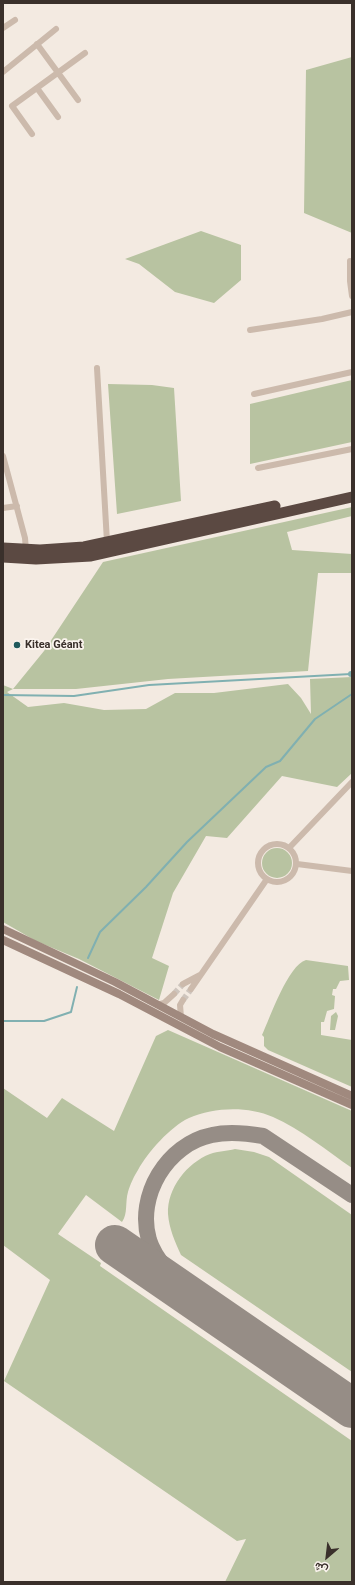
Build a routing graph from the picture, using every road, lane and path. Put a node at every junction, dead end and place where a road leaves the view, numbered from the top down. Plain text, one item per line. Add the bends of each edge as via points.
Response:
1 (15, 20) dead end
2 (3, 28) edge
3 (56, 29) dead end
4 (37, 44) junction
5 (85, 53) dead end
6 (3, 72) edge
7 (58, 72) junction
8 (37, 88) junction
9 (78, 100) dead end
10 (58, 117) dead end
11 (32, 134) dead end
12 (350, 261) dead end
13 (352, 296) edge
14 (352, 312) edge
15 (250, 330) dead end
16 (97, 368) dead end
17 (352, 372) edge
18 (254, 394) dead end
19 (352, 449) edge
20 (3, 456) edge
21 (258, 468) dead end
22 (352, 490) edge
23 (352, 497) edge
24 (17, 506) junction
25 (3, 508) edge
26 (107, 542) junction
27 (3, 548) edge
28 (26, 550) junction
29 (3, 557) edge
30 (352, 782) edge
31 (345, 790) junction
32 (352, 791) edge
33 (289, 848) junction
34 (297, 864) junction
35 (352, 871) edge
36 (266, 879) junction
37 (3, 929) edge
38 (3, 940) edge
39 (200, 975) junction
40 (183, 984) tunnel mouth
41 (191, 989) tunnel mouth
42 (174, 994) tunnel mouth
43 (158, 1005) junction
44 (166, 1009) junction
45 (181, 1018) junction
46 (244, 1052) junction
47 (253, 1057) junction
48 (352, 1096) edge
49 (352, 1105) edge

1 - 2 street
3 - 4 street
4 - 6 street
4 - 7 street
5 - 7 street
7 - 8 street
7 - 9 street
8 - 10 street
8 - 11 street via 12,106
12 - 13 street
14 - 15 street
16 - 26 street
17 - 18 street
19 - 21 street
20 - 24 street
22 - 26 highway
23 - 29 highway via 91,556 36,559
24 - 25 street
24 - 28 street via 26,538
26 - 28 highway via 72,548
27 - 28 highway
30 - 31 street
31 - 32 street
31 - 33 street
33 - 34 street via 295,855
33 - 36 street via 284,844 272,844 262,851 259,869
34 - 35 street
34 - 36 street via 293,874 283,881
36 - 39 street
37 - 43 street
38 - 46 street via 100,985 210,1042
39 - 40 street
39 - 41 street
42 - 43 street
43 - 44 street
44 - 45 street
44 - 45 street via 182,1002
45 - 46 street
46 - 47 street
47 - 48 street
47 - 49 street

